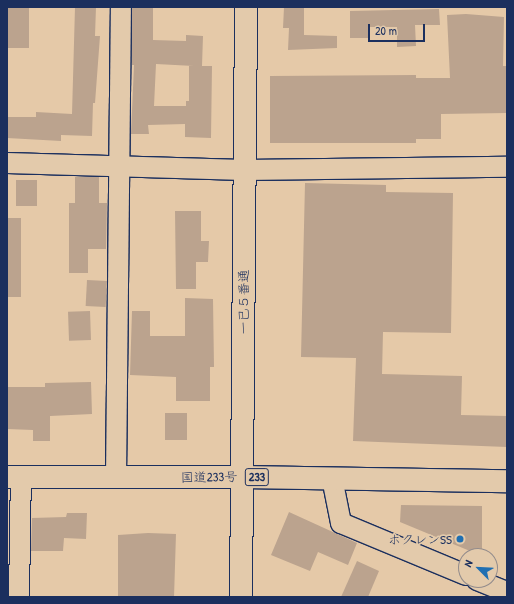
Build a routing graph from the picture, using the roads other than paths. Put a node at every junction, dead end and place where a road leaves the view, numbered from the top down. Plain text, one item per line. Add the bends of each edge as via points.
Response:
1 (121, 7) edge
2 (246, 7) edge
3 (7, 163) edge
4 (120, 164) junction
5 (507, 167) edge
6 (244, 170) junction
7 (14, 476) edge
8 (116, 476) junction
9 (242, 477) junction
10 (332, 478) junction
11 (507, 481) edge
12 (458, 572) edge
13 (497, 588) edge
14 (507, 592) edge
15 (19, 597) edge
16 (241, 597) edge

1 - 4 street
2 - 6 main road, 一已５番通
3 - 4 street
4 - 6 street
4 - 8 street
5 - 6 street
6 - 9 main road, 一已５番通
7 - 8 main road, 国道233号 / 233
7 - 15 street
8 - 9 main road, 国道233号 / 233
9 - 10 main road, 国道233号 / 233
9 - 16 main road, 一已５番通
10 - 11 main road, 国道233号 / 233
10 - 12 street via 341,523
13 - 14 street

